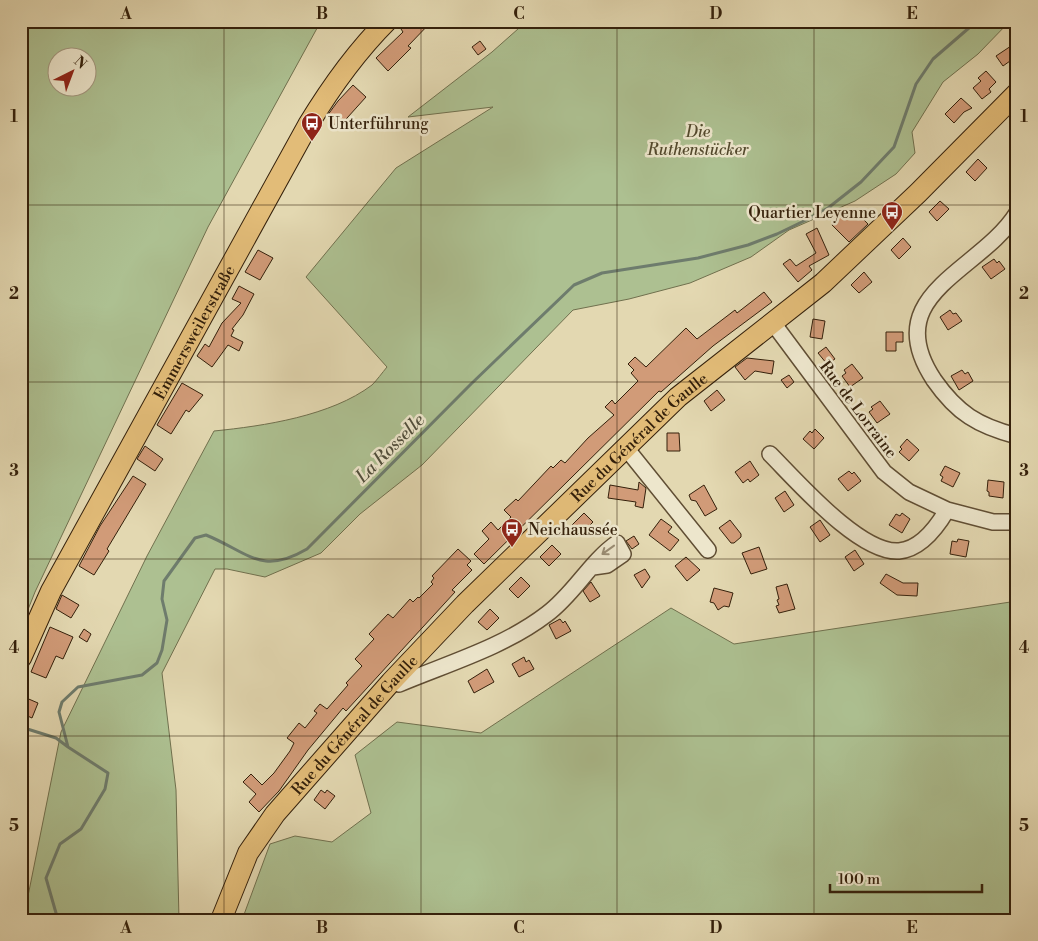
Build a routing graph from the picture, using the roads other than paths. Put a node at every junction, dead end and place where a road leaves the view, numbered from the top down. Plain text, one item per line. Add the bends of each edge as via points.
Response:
1 (387, 21) edge
2 (1017, 93) edge
3 (1017, 213) edge
4 (773, 323) junction
5 (1017, 436) edge
6 (626, 448) junction
7 (770, 454) dead end
8 (947, 510) junction
9 (1017, 522) edge
10 (708, 550) dead end
11 (593, 567) dead end
12 (21, 658) edge
13 (390, 682) junction
14 (221, 920) edge

1 - 12 main road, Emmersweilerstraße via 348,64 308,125 55,583
2 - 4 main road, Rue du Général de Gaulle via 864,244
3 - 5 street via 994,241 930,296 920,312 917,340 929,372 957,408 974,421
4 - 6 main road, Rue du Général de Gaulle via 678,397
4 - 8 street, Rue de Lorraine via 884,472 910,492
6 - 10 street
6 - 13 main road, Rue du Général de Gaulle via 465,604
7 - 8 street via 846,528 873,545 899,551 920,543
8 - 9 street, Rue de Lorraine via 993,522
11 - 13 street via 549,612 527,628 502,642 399,684
13 - 14 main road, Rue du Général de Gaulle via 275,814 248,853

